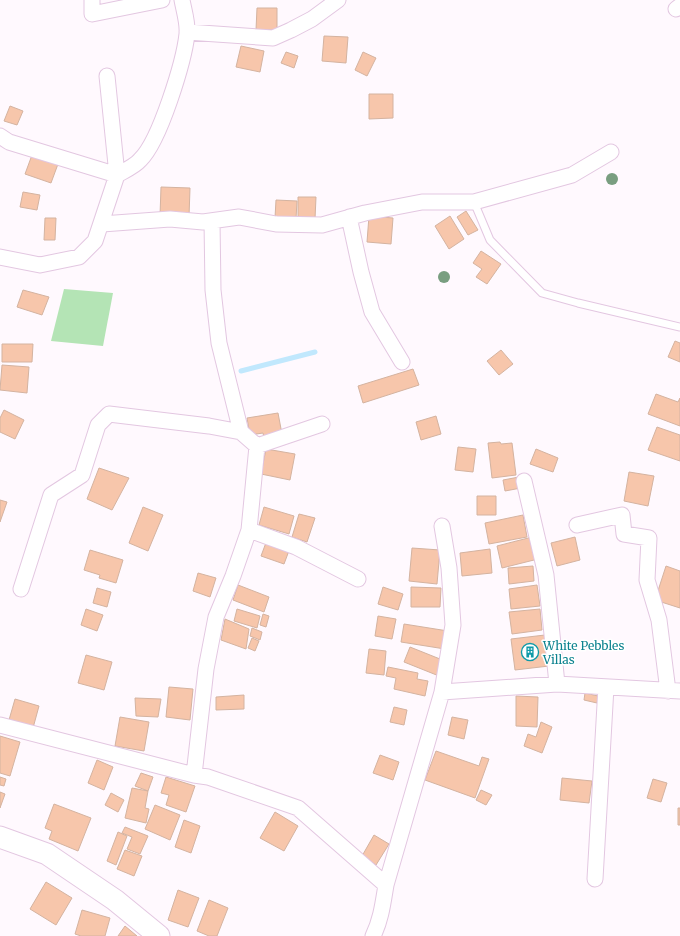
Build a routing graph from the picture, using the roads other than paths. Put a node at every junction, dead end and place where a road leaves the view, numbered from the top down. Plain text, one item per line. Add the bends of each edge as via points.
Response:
1 (92, 0) edge
2 (162, 0) edge
3 (182, 0) edge
4 (338, 0) edge
5 (187, 32) junction
6 (107, 76) dead end
7 (0, 136) edge
8 (611, 152) dead end
9 (117, 175) junction
10 (474, 202) junction
11 (349, 218) junction
12 (212, 221) junction
13 (102, 224) junction
14 (0, 257) edge
15 (680, 327) edge
16 (402, 362) dead end
17 (322, 424) dead end
18 (241, 432) junction
19 (257, 446) junction
20 (524, 481) dead end
21 (577, 525) dead end
22 (442, 526) dead end
23 (249, 530) junction
24 (358, 579) dead end
25 (21, 590) dead end
26 (557, 684) junction
27 (606, 687) junction
28 (674, 691) edge
29 (442, 692) junction
30 (0, 725) edge
31 (194, 775) junction
32 (0, 837) edge
33 (595, 880) dead end
34 (386, 885) junction
35 (159, 936) edge
36 (373, 936) edge

1 - 2 street via 92,14
3 - 5 street
4 - 5 street via 312,19 272,38
5 - 9 street via 184,53 154,139 140,161
6 - 9 street
7 - 9 street via 9,142
8 - 10 street via 572,175
9 - 13 street
10 - 11 street via 422,202
10 - 15 lane via 490,240 542,293 578,304
11 - 12 street via 322,225 276,224 239,217
11 - 16 street via 372,312
12 - 13 street via 170,219
12 - 18 street via 213,290 219,343
13 - 14 street via 95,241 78,257 40,265
17 - 19 street
18 - 19 street
18 - 25 street via 109,414 98,425 82,475 51,495
19 - 23 street
20 - 26 street via 546,574
21 - 28 street via 622,515 624,534 649,538 647,580 659,620
22 - 29 street via 449,568 453,625
23 - 24 street via 296,548
23 - 31 street via 216,617 206,670
26 - 27 street
26 - 29 street
27 - 28 street
27 - 33 street
29 - 34 street
30 - 31 street
31 - 34 street via 208,777 298,808
32 - 35 main road via 46,854 115,900
34 - 36 street via 378,927

